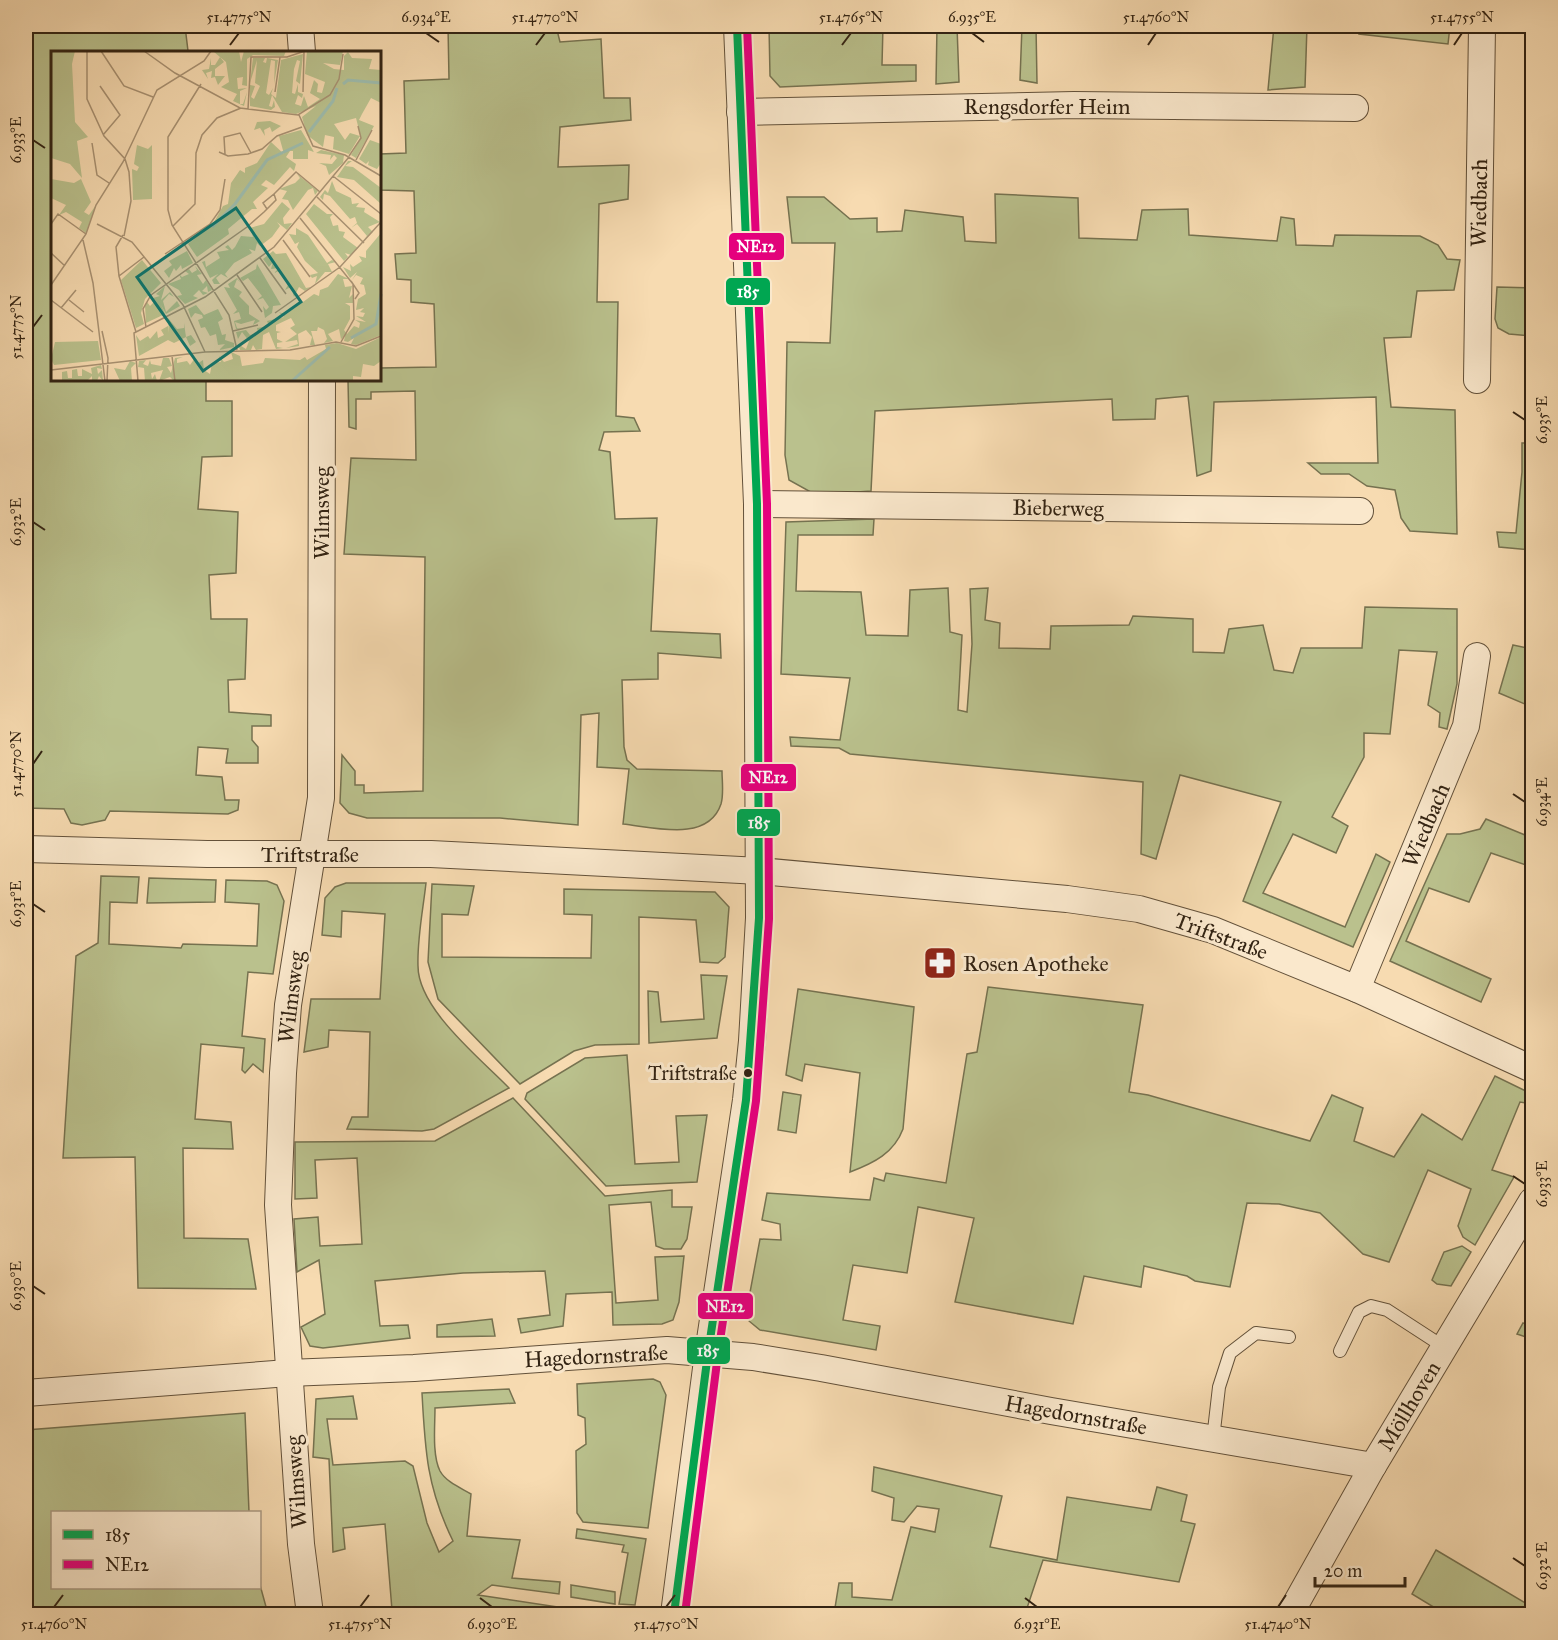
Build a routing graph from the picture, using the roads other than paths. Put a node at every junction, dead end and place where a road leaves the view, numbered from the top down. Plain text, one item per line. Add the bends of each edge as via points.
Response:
1 (300, 26) edge
2 (737, 26) edge
3 (1482, 26) edge
4 (302, 51) edge
5 (1355, 108) dead end
6 (740, 112) junction
7 (1477, 380) dead end
8 (322, 381) edge
9 (757, 504) junction
10 (1360, 511) dead end
11 (1477, 657) dead end
12 (26, 849) edge
13 (312, 854) junction
14 (760, 872) junction
15 (1357, 989) junction
16 (1533, 1069) edge
17 (1533, 1201) edge
18 (1288, 1336) dead end
19 (1444, 1347) junction
20 (1340, 1351) dead end
21 (708, 1353) junction
22 (288, 1373) junction
23 (26, 1393) edge
24 (1213, 1439) junction
25 (1373, 1466) junction
26 (310, 1614) edge
27 (674, 1614) edge
28 (1290, 1614) edge

1 - 4 street
2 - 6 street
3 - 7 street, Wiedbach
5 - 6 street, Rengsdorfer Heim via 1074,105
6 - 9 street
8 - 13 street, Wilmsweg via 321,798
9 - 10 street, Bieberweg
9 - 14 street
11 - 15 street, Wiedbach via 1466,726
12 - 13 street, Triftstraße
13 - 14 street, Triftstraße via 430,854
13 - 22 street, Wilmsweg via 288,1005 282,1084 279,1205
14 - 15 street, Triftstraße via 1139,909 1213,930
14 - 21 street via 753,1041
15 - 16 street, Triftstraße
17 - 19 street, Möllhoven
18 - 24 lane via 1256,1333 1230,1353 1219,1387
19 - 20 lane via 1387,1310 1371,1306 1359,1312
19 - 25 street, Möllhoven
21 - 22 street, Hagedornstraße via 631,1351 414,1368
21 - 24 street, Hagedornstraße via 821,1368
21 - 27 street
22 - 23 street, Hagedornstraße
22 - 26 street, Wilmsweg
24 - 25 street, Hagedornstraße
25 - 28 street, Möllhoven

